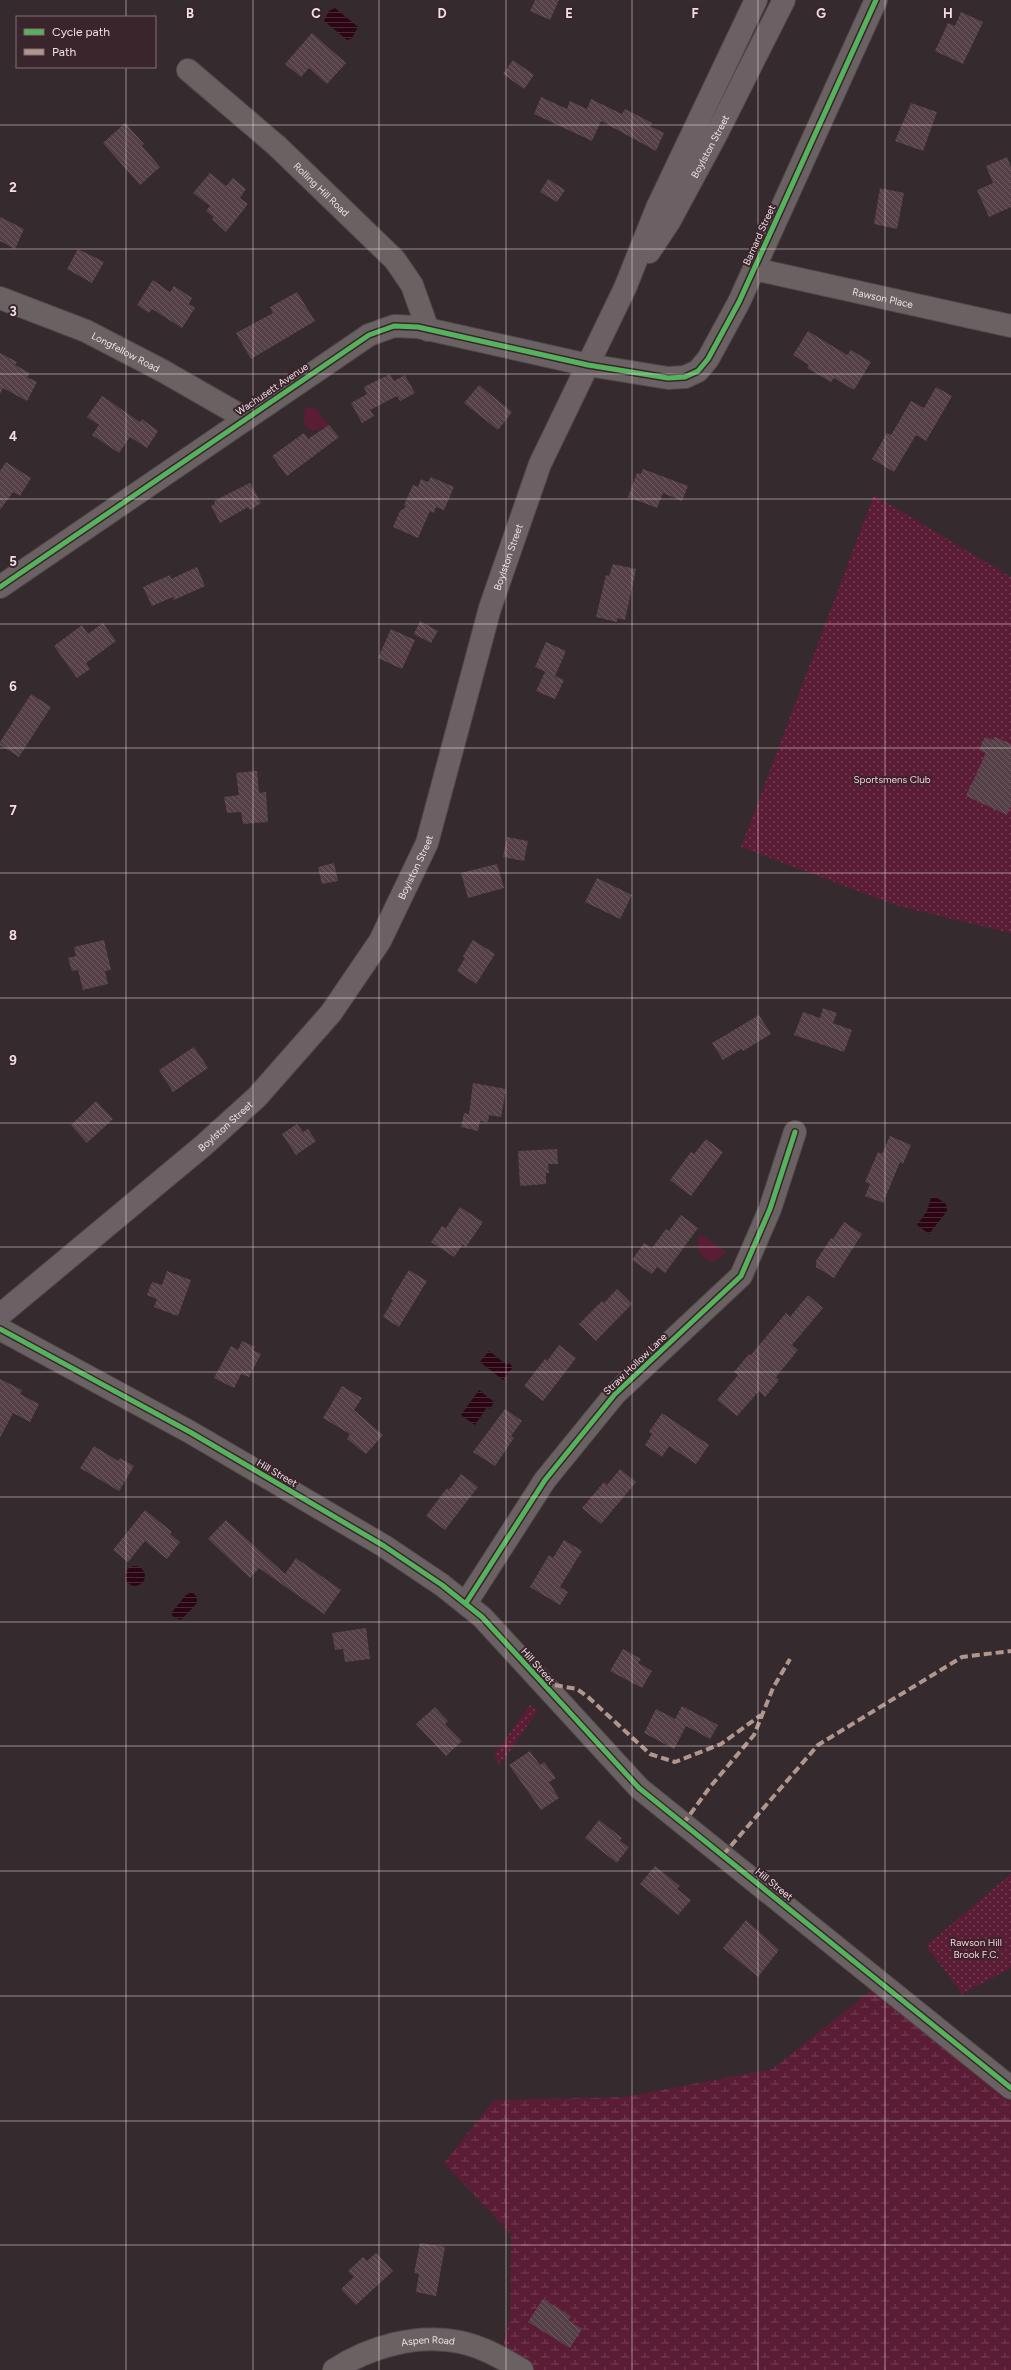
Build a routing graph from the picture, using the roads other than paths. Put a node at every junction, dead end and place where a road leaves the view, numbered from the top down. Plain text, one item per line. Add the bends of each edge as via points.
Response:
1 (756, 0) edge
2 (784, 0) edge
3 (876, 0) edge
4 (188, 70) dead end
5 (754, 269) junction
6 (625, 288) junction
7 (0, 298) edge
8 (1011, 326) edge
9 (428, 330) junction
10 (588, 364) junction
11 (245, 418) junction
12 (0, 587) edge
13 (795, 1132) dead end
14 (0, 1315) edge
15 (0, 1328) edge
16 (466, 1603) junction
17 (1011, 2088) edge
18 (334, 2370) edge
19 (522, 2370) edge

1 - 6 main road, Boylston Street via 657,208
2 - 6 main road, Boylston Street via 673,216
3 - 5 street, Barnard Street
4 - 9 street, Rolling Hill Road via 277,146 395,260 412,285
5 - 8 street, Rawson Place
5 - 10 street, Barnard Street via 718,344 698,371 685,377 668,378
6 - 10 main road, Boylston Street
7 - 11 street, Longfellow Road via 86,331
9 - 10 street, Wachusett Avenue
9 - 11 street, Wachusett Avenue via 403,325 380,330 330,360
10 - 14 main road, Boylston Street via 545,452 517,525 490,608 427,843 373,952 331,1013 257,1097 204,1145
11 - 12 street, Wachusett Avenue via 132,499
13 - 16 street, Straw Hollow Lane via 770,1209 741,1276 612,1397 545,1480
15 - 16 street, Hill Street via 190,1432 340,1519
16 - 17 street, Hill Street via 505,1641 585,1732 639,1788
18 - 19 street, Aspen Road via 354,2357 380,2348 422,2341 460,2342 492,2352

